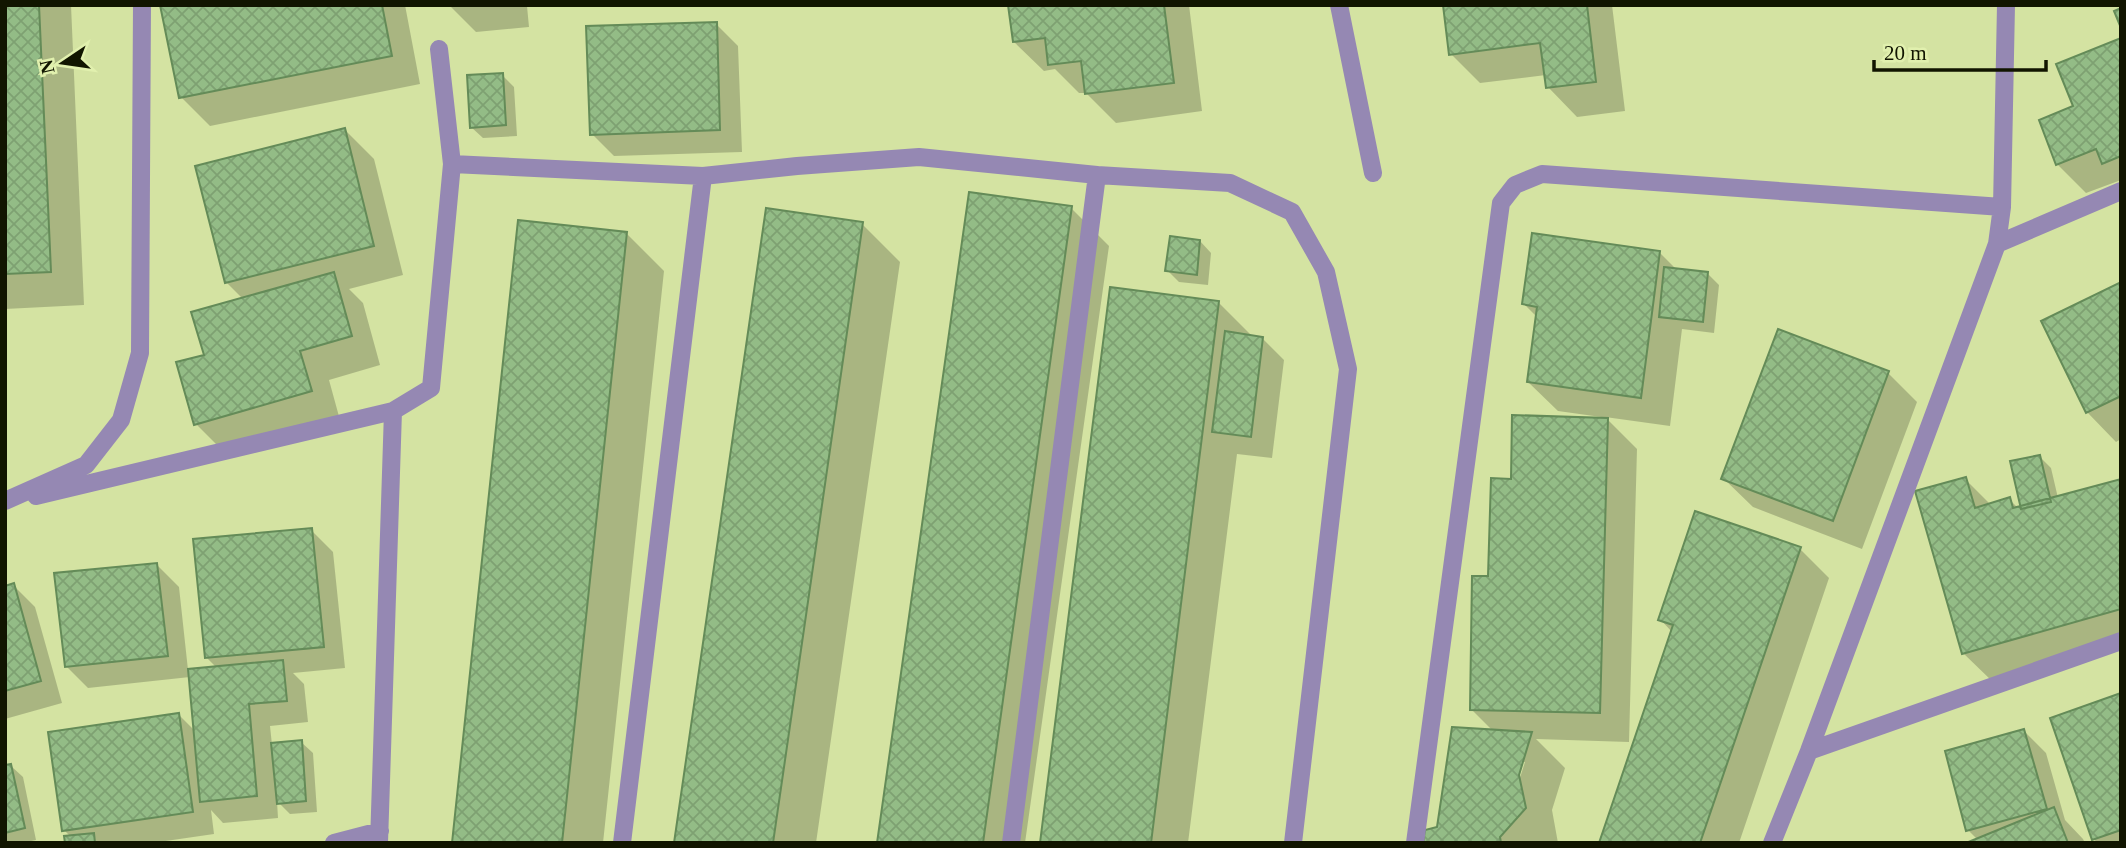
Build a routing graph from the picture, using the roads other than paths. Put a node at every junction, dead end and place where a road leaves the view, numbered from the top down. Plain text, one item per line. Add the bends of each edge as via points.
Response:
1 (142, 5) edge
2 (1339, 5) edge
3 (2006, 5) edge
4 (439, 50) dead end
5 (452, 164) junction
6 (1373, 173) dead end
7 (1097, 175) junction
8 (703, 176) junction
9 (2121, 191) edge
10 (2002, 207) junction
11 (1997, 244) junction
12 (393, 411) junction
13 (5, 502) edge
14 (2121, 641) edge
15 (1809, 751) junction
16 (379, 837) edge
17 (334, 843) edge
18 (622, 843) edge
19 (1011, 843) edge
20 (1293, 843) edge
21 (1415, 843) edge
22 (1772, 843) edge

1 - 13 street via 140,353 121,419 86,465
2 - 6 street
3 - 10 street
4 - 5 street
5 - 8 street
5 - 12 street via 431,388
7 - 8 street via 919,157
7 - 19 street
7 - 20 street via 1230,183 1292,212 1326,272 1348,369
8 - 18 street
9 - 11 street
10 - 11 street
10 - 21 street via 1542,174 1515,184 1501,203
11 - 15 street
12 - 13 street
12 - 16 street
14 - 15 street
15 - 22 street
16 - 17 street

